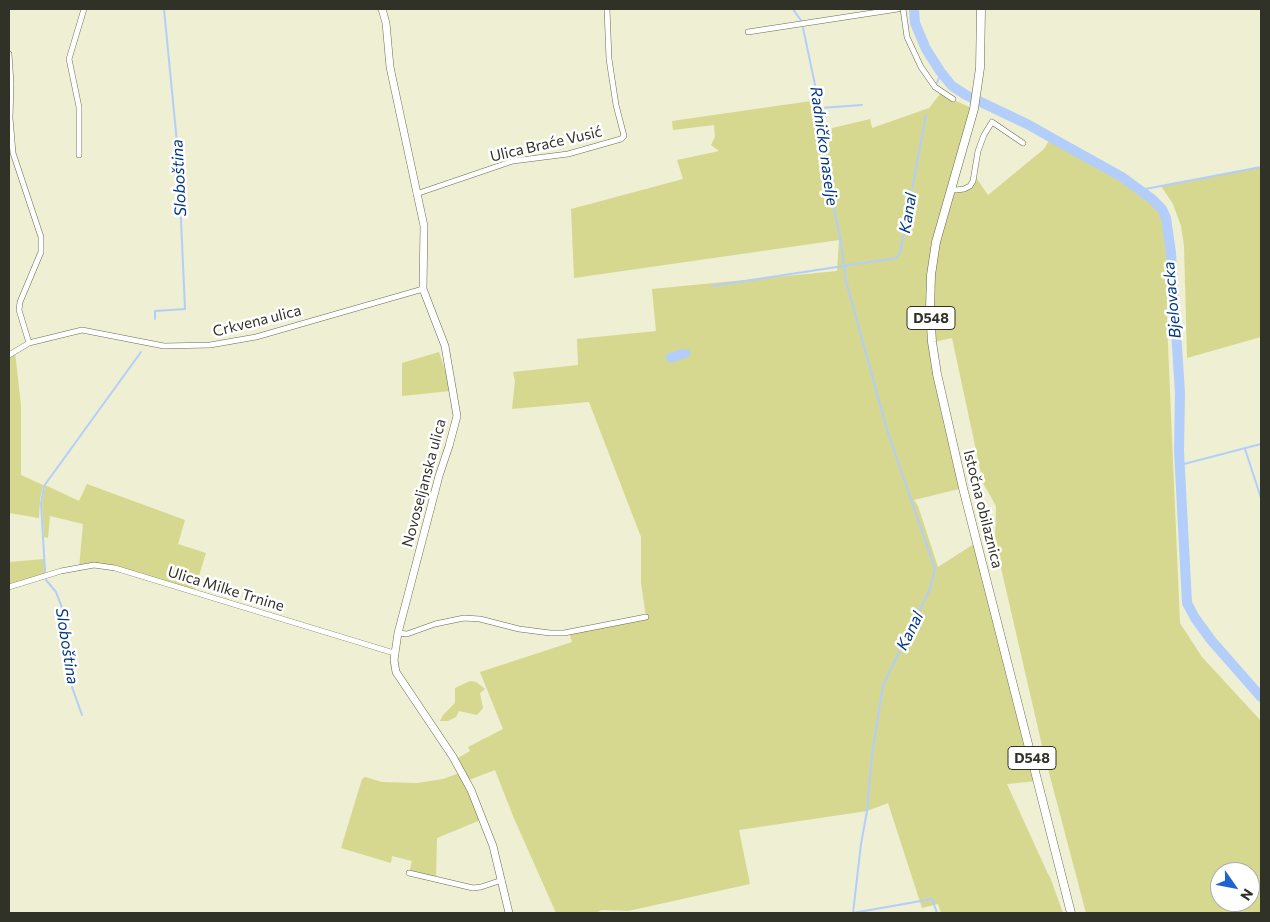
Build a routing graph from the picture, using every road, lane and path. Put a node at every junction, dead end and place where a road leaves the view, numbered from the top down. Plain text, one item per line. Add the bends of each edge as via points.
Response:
1 (84, 9) edge
2 (382, 9) edge
3 (607, 9) edge
4 (898, 9) edge
5 (903, 9) edge
6 (981, 9) edge
7 (748, 32) dead end
8 (9, 54) edge
9 (953, 98) dead end
10 (1023, 144) dead end
11 (79, 155) dead end
12 (951, 189) junction
13 (416, 194) junction
14 (423, 289) junction
15 (29, 343) junction
16 (9, 355) edge
17 (9, 586) edge
18 (646, 617) dead end
19 (398, 633) junction
20 (394, 653) junction
21 (409, 873) dead end
22 (502, 880) junction
23 (509, 913) edge
24 (1071, 913) edge

1 - 11 street via 69,59 79,107
2 - 13 main road, Novoseljanska ulica via 390,67
3 - 13 street, Ulica Braće Vusić via 612,82 624,136 568,154 513,161
4 - 7 street
5 - 9 street via 907,37 921,67 935,87
6 - 12 main road, Istočna obilaznica / D548 via 980,68 974,109
8 - 15 street via 13,153 41,237 41,252 19,310
10 - 12 street via 992,122 978,151 973,181 964,189
12 - 24 main road, Istočna obilaznica / D548 via 936,242 932,275 932,342 937,374
13 - 14 main road, Novoseljanska ulica via 424,226
14 - 15 street, Crkvena ulica via 256,337 210,345 164,346 82,330
14 - 19 main road, Novoseljanska ulica via 446,346 457,416
15 - 16 street, Crkvena ulica
17 - 20 street, Ulica Milke Trnine via 94,565 115,568
18 - 19 street via 564,633 519,629 464,618 407,634
19 - 20 main road, Novoseljanska ulica
20 - 22 main road, Novoseljanska ulica via 396,672 472,790
21 - 22 street via 473,888
22 - 23 main road, Novoseljanska ulica

